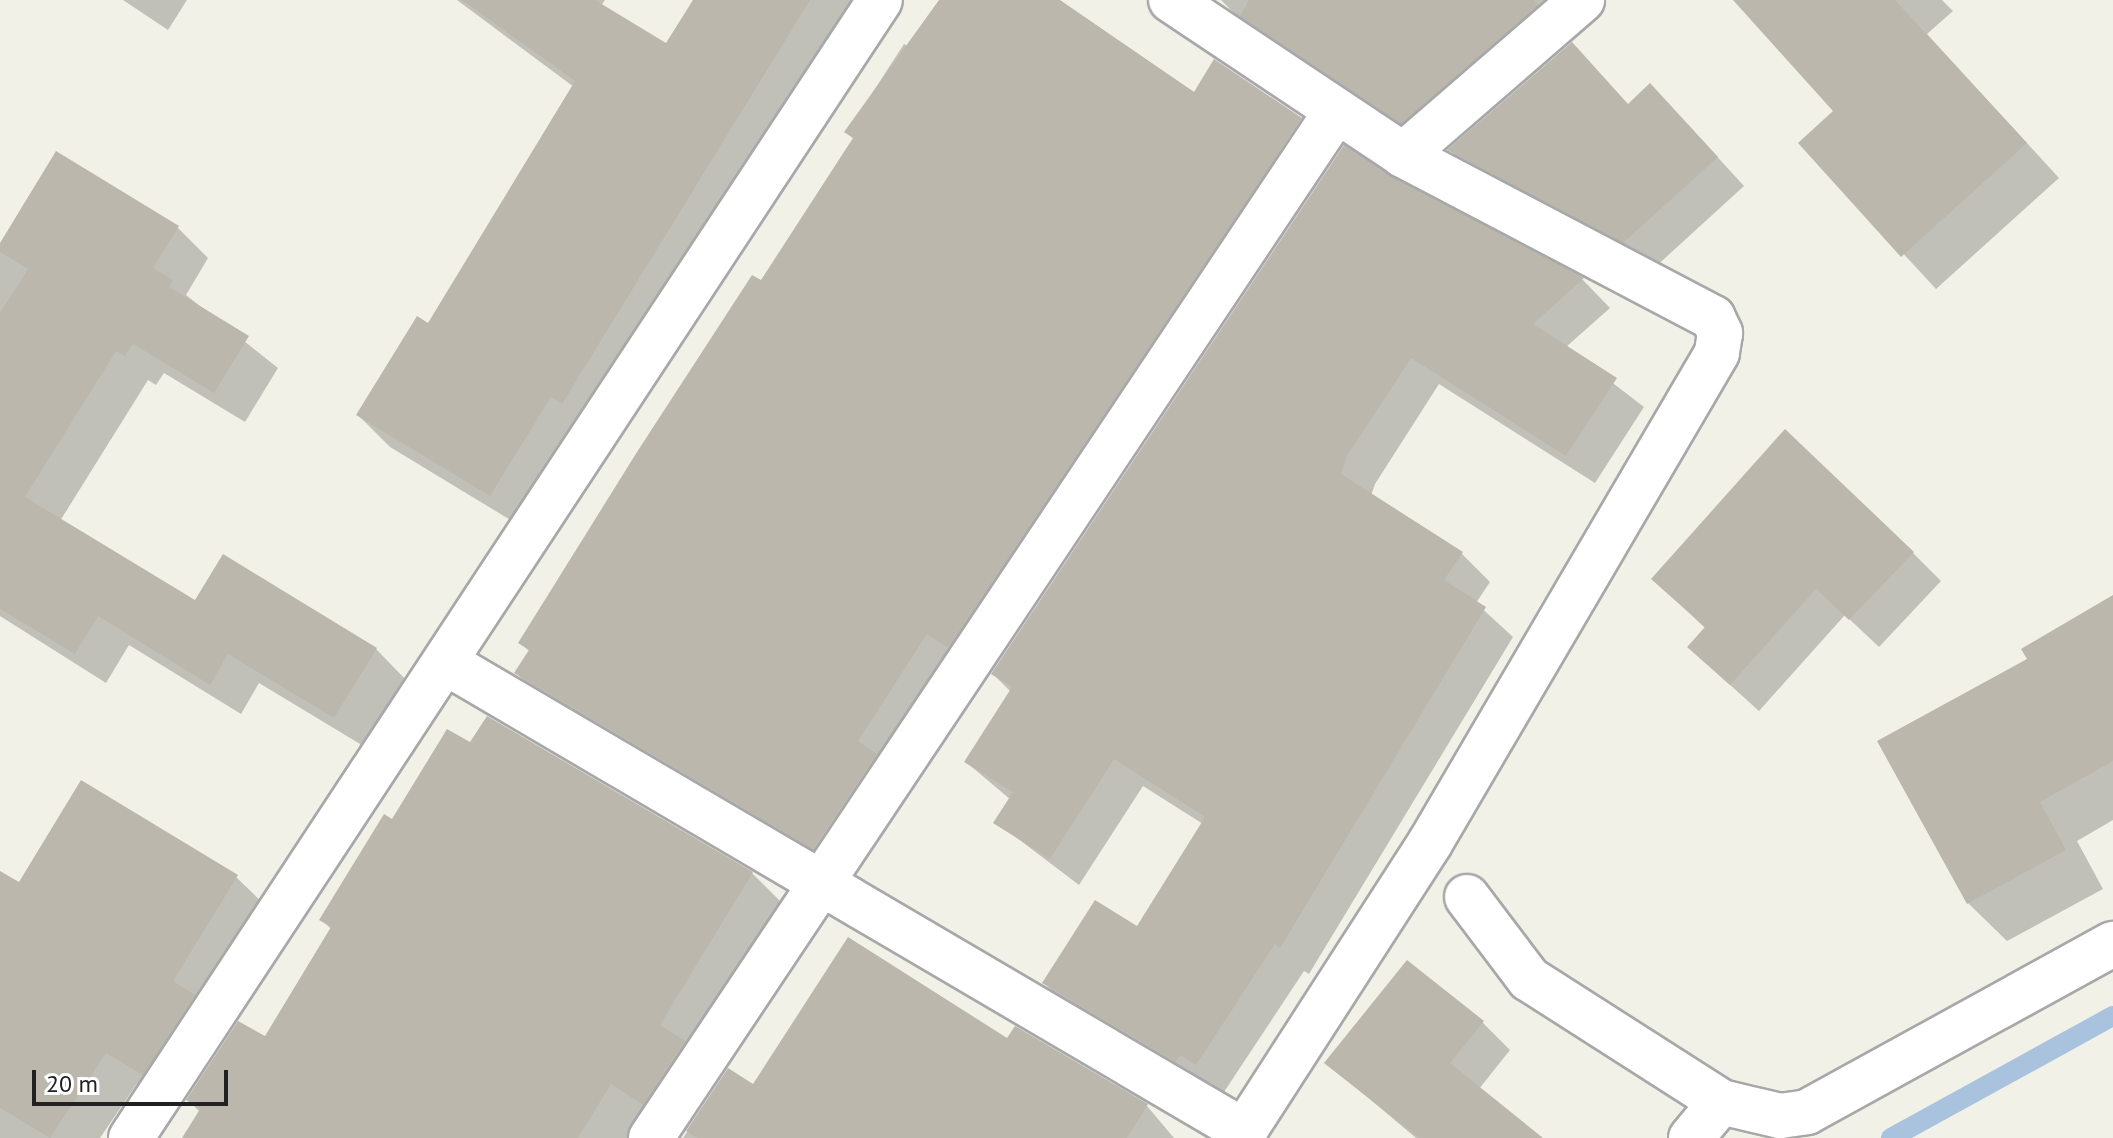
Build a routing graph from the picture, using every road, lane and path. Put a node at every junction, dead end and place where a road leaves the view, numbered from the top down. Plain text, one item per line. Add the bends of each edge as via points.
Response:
1 (880, 0) edge
2 (1171, 0) edge
3 (1582, 0) edge
4 (1335, 113) junction
5 (1403, 155) junction
6 (445, 662) junction
7 (822, 880) junction
8 (1467, 897) dead end
9 (2113, 944) edge
10 (1721, 1102) junction
11 (1813, 1125) edge
12 (1243, 1135) edge
13 (131, 1138) edge
14 (651, 1138) edge
15 (1691, 1138) edge

1 - 6 street
2 - 4 street
3 - 5 street
4 - 5 street
4 - 7 street
5 - 12 street via 1713,318 1720,333 1717,353 1430,843
6 - 7 street
6 - 13 street
7 - 12 street
7 - 14 street
8 - 10 street via 1529,979
9 - 11 street
10 - 11 street
10 - 15 street

